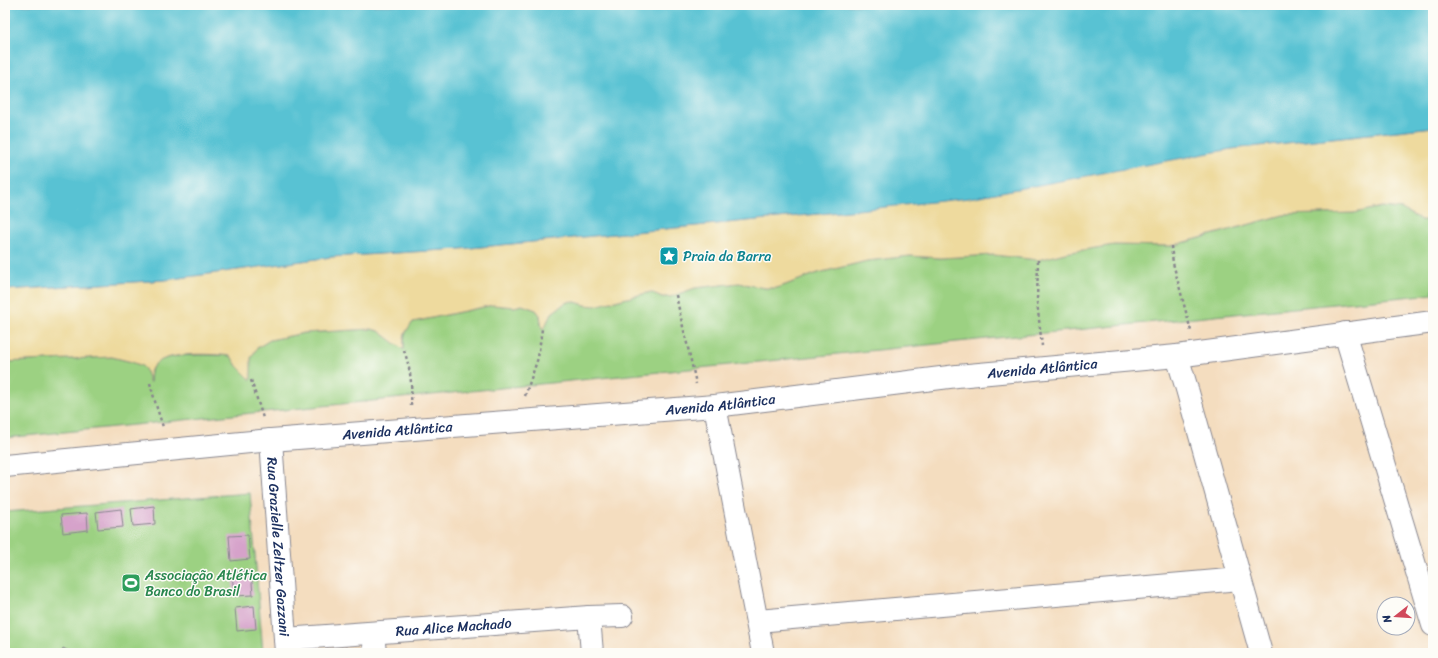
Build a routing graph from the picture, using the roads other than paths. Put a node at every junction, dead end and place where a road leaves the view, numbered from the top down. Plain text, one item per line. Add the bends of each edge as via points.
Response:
1 (1433, 322) edge
2 (1345, 333) junction
3 (1177, 356) junction
4 (715, 406) junction
5 (267, 431) junction
6 (5, 466) edge
7 (1240, 579) junction
8 (622, 616) dead end
9 (589, 617) junction
10 (757, 621) junction
11 (1433, 625) edge
12 (374, 643) edge
13 (285, 646) edge
14 (592, 653) edge
15 (763, 653) edge
16 (1261, 653) edge

1 - 2 street, Avenida Atlântica
2 - 3 street, Avenida Atlântica
2 - 11 street
3 - 4 street, Avenida Atlântica via 957,376
3 - 7 street
4 - 5 street, Avenida Atlântica
4 - 10 street
5 - 6 street, Avenida Atlântica
5 - 13 street, Rua Grazielle Zeltzer Gazzani
7 - 10 street
7 - 16 street
8 - 9 street, Rua Alice Machado
9 - 12 street, Rua Alice Machado
9 - 14 street
10 - 15 street
12 - 13 street, Rua Alice Machado

